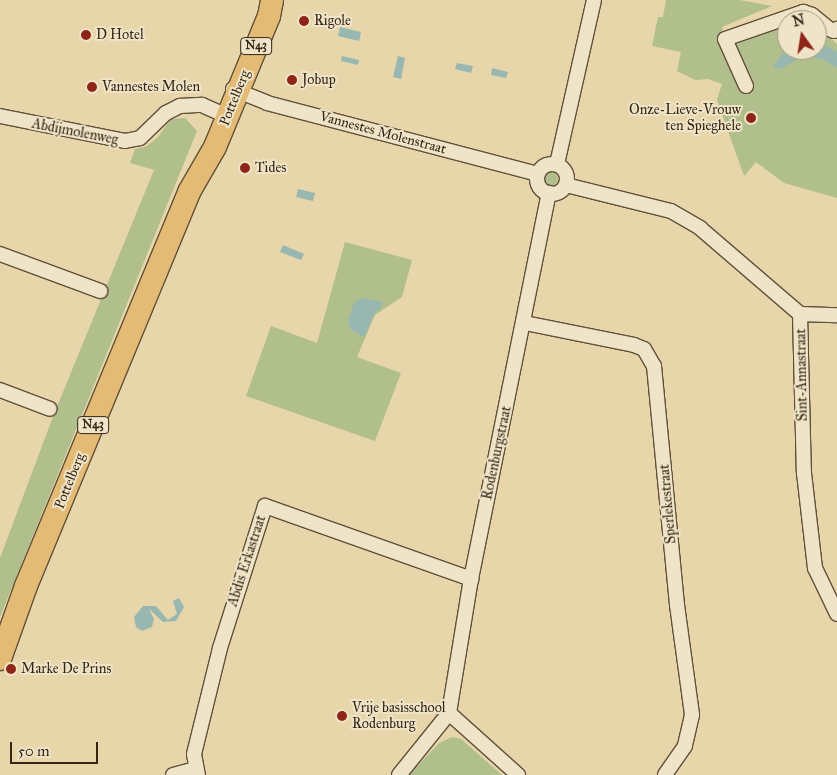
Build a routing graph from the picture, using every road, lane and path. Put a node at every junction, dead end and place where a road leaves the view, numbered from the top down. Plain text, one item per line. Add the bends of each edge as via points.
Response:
1 (267, 0) edge
2 (272, 0) edge
3 (594, 0) edge
4 (837, 29) edge
5 (746, 86) dead end
6 (233, 89) junction
7 (222, 114) junction
8 (0, 116) edge
9 (557, 164) junction
10 (538, 174) junction
11 (566, 184) junction
12 (549, 194) junction
13 (0, 254) edge
14 (100, 291) dead end
15 (800, 314) junction
16 (837, 315) edge
17 (525, 323) junction
18 (0, 390) edge
19 (50, 409) dead end
20 (471, 578) junction
21 (837, 614) edge
22 (0, 659) edge
23 (449, 713) junction
24 (197, 772) edge
25 (173, 775) edge
26 (399, 775) edge
27 (518, 775) edge
28 (664, 775) edge

1 - 6 main road, Pottelberg / N43
2 - 6 main road, Pottelberg / N43 via 269,16
3 - 9 street
4 - 5 street via 834,32 803,12 725,39
6 - 7 main road, Pottelberg / N43
6 - 10 street, Vannestes Molenstraat via 266,103
7 - 8 street, Abdijmolenweg via 198,105 173,109 147,134 125,141
7 - 22 main road, Pottelberg / N43 via 202,147 189,192 13,618
9 - 10 street via 547,164
9 - 11 street via 566,172
10 - 12 street via 538,184
11 - 12 street via 560,192
11 - 15 street, Sint-Annastraat via 679,216 740,259
12 - 17 street, Rodenburgstraat
13 - 14 street
15 - 16 street
15 - 21 street, Sint-Annastraat via 804,472 815,568
17 - 20 street, Rodenburgstraat
17 - 28 street, Sperlekestraat via 634,345 644,349 654,366 677,605 692,715 685,746
18 - 19 street
20 - 23 street, Rodenburgstraat
20 - 24 street, Abdis Erkastraat via 265,506 220,648 194,754
23 - 26 street
23 - 27 street
24 - 25 street, Abdis Erkastraat

